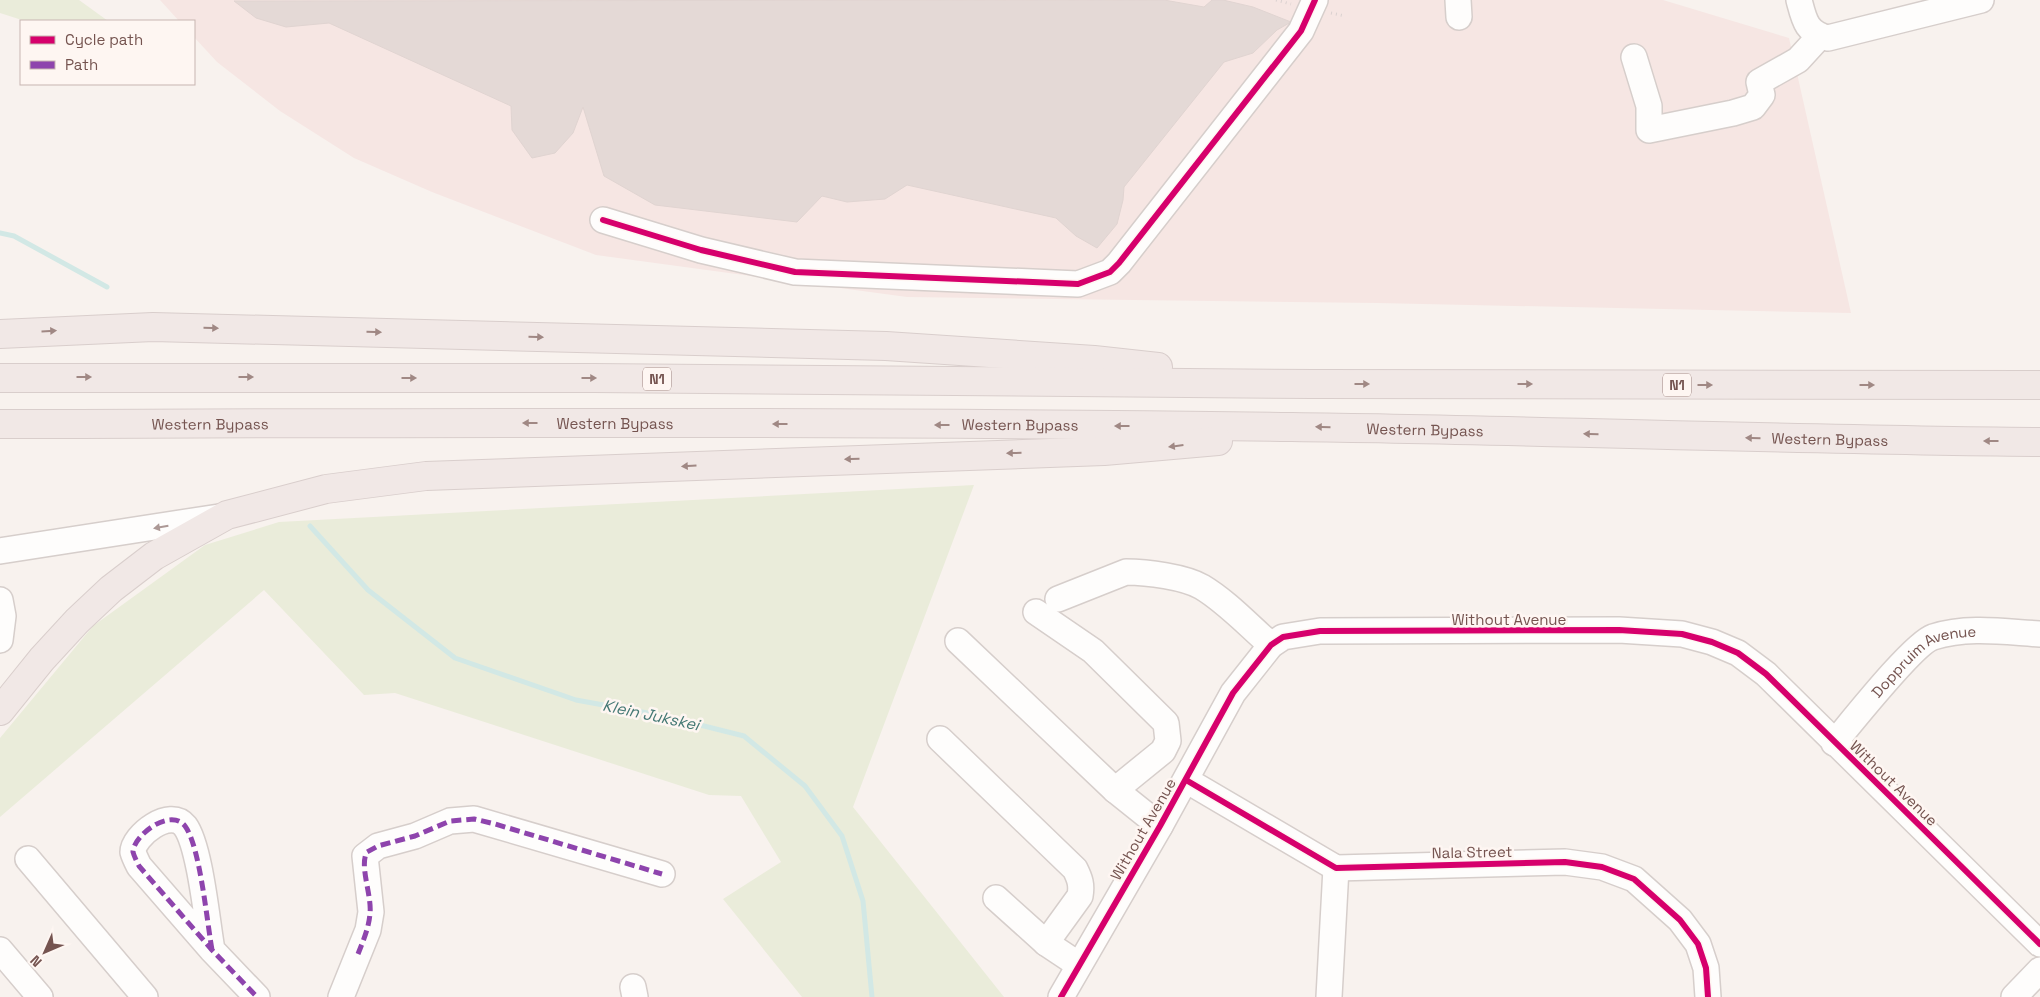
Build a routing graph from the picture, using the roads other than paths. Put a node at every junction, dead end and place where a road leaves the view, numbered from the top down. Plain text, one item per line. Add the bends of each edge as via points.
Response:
1 (1315, 0) edge
2 (1798, 0) edge
3 (1981, 0) edge
4 (1816, 33) junction
5 (1634, 57) dead end
6 (603, 220) dead end
7 (0, 334) edge
8 (0, 378) edge
9 (1313, 384) junction
10 (2040, 385) edge
11 (0, 424) edge
12 (1293, 427) junction
13 (2040, 442) edge
14 (227, 515) junction
15 (0, 551) edge
16 (1058, 599) dead end
17 (0, 600) edge
18 (1036, 612) dead end
19 (2040, 634) edge
20 (0, 640) edge
21 (958, 641) dead end
22 (1271, 645) junction
23 (0, 711) edge
24 (940, 740) dead end
25 (1834, 743) junction
26 (1186, 780) junction
27 (1115, 790) junction
28 (1160, 826) junction
29 (28, 859) dead end
30 (1336, 868) junction
31 (662, 874) dead end
32 (996, 898) dead end
33 (1046, 943) junction
34 (2040, 944) edge
35 (0, 950) edge
36 (212, 950) junction
37 (1079, 965) junction
38 (2040, 970) edge
39 (40, 997) edge
40 (145, 997) edge
41 (257, 997) edge
42 (341, 997) edge
43 (1061, 997) edge
44 (1329, 997) edge
45 (1708, 997) edge
46 (2014, 997) edge

1 - 6 street via 1301,31 1146,230 1110,272 1090,281 1078,284 795,272 700,250
2 - 4 street via 1804,23
3 - 4 street via 1840,36 1828,38
4 - 5 street via 1798,60 1759,82 1762,96 1753,107 1649,130 1649,106
7 -> 9 highway via 153,327 886,346 1094,360
8 -> 9 highway, N1 via 594,378
9 -> 10 highway, N1
12 -> 11 highway, Western Bypass
13 -> 12 highway, Western Bypass via 1837,441
12 -> 14 highway via 1207,442 1104,451 426,476 326,488
14 -> 15 street
14 - 23 highway via 154,556 111,590 76,621
16 - 22 street via 1126,572 1190,582 1214,595
17 - 20 street via 3,616
18 - 27 street via 1093,651 1166,723 1168,741 1163,751
19 - 25 street, Doppruim Avenue via 1978,630 1931,638 1908,658
21 - 27 street
22 - 25 street, Without Avenue via 1283,637 1320,631 1619,630 1682,634 1738,653 1766,674
22 - 26 street, Without Avenue via 1233,693
24 - 33 street via 1080,877 1082,887 1076,904
25 - 34 street, Without Avenue
26 - 28 street, Without Avenue
26 - 30 street
27 - 28 street
28 - 37 street, Without Avenue
29 - 40 street
30 - 44 street
30 - 45 street, Nala Street via 1565,862 1602,867 1634,879 1680,920 1698,944 1706,968
31 - 42 street via 474,819 450,821 415,836 378,846 367,852 364,862 370,912 368,930
32 - 33 street
33 - 37 street
35 - 39 street
36 - 36 street via 139,866 135,857 133,851 141,836 166,819 176,818 184,824 194,846
36 - 41 street
37 - 43 street, Without Avenue
38 - 46 street

